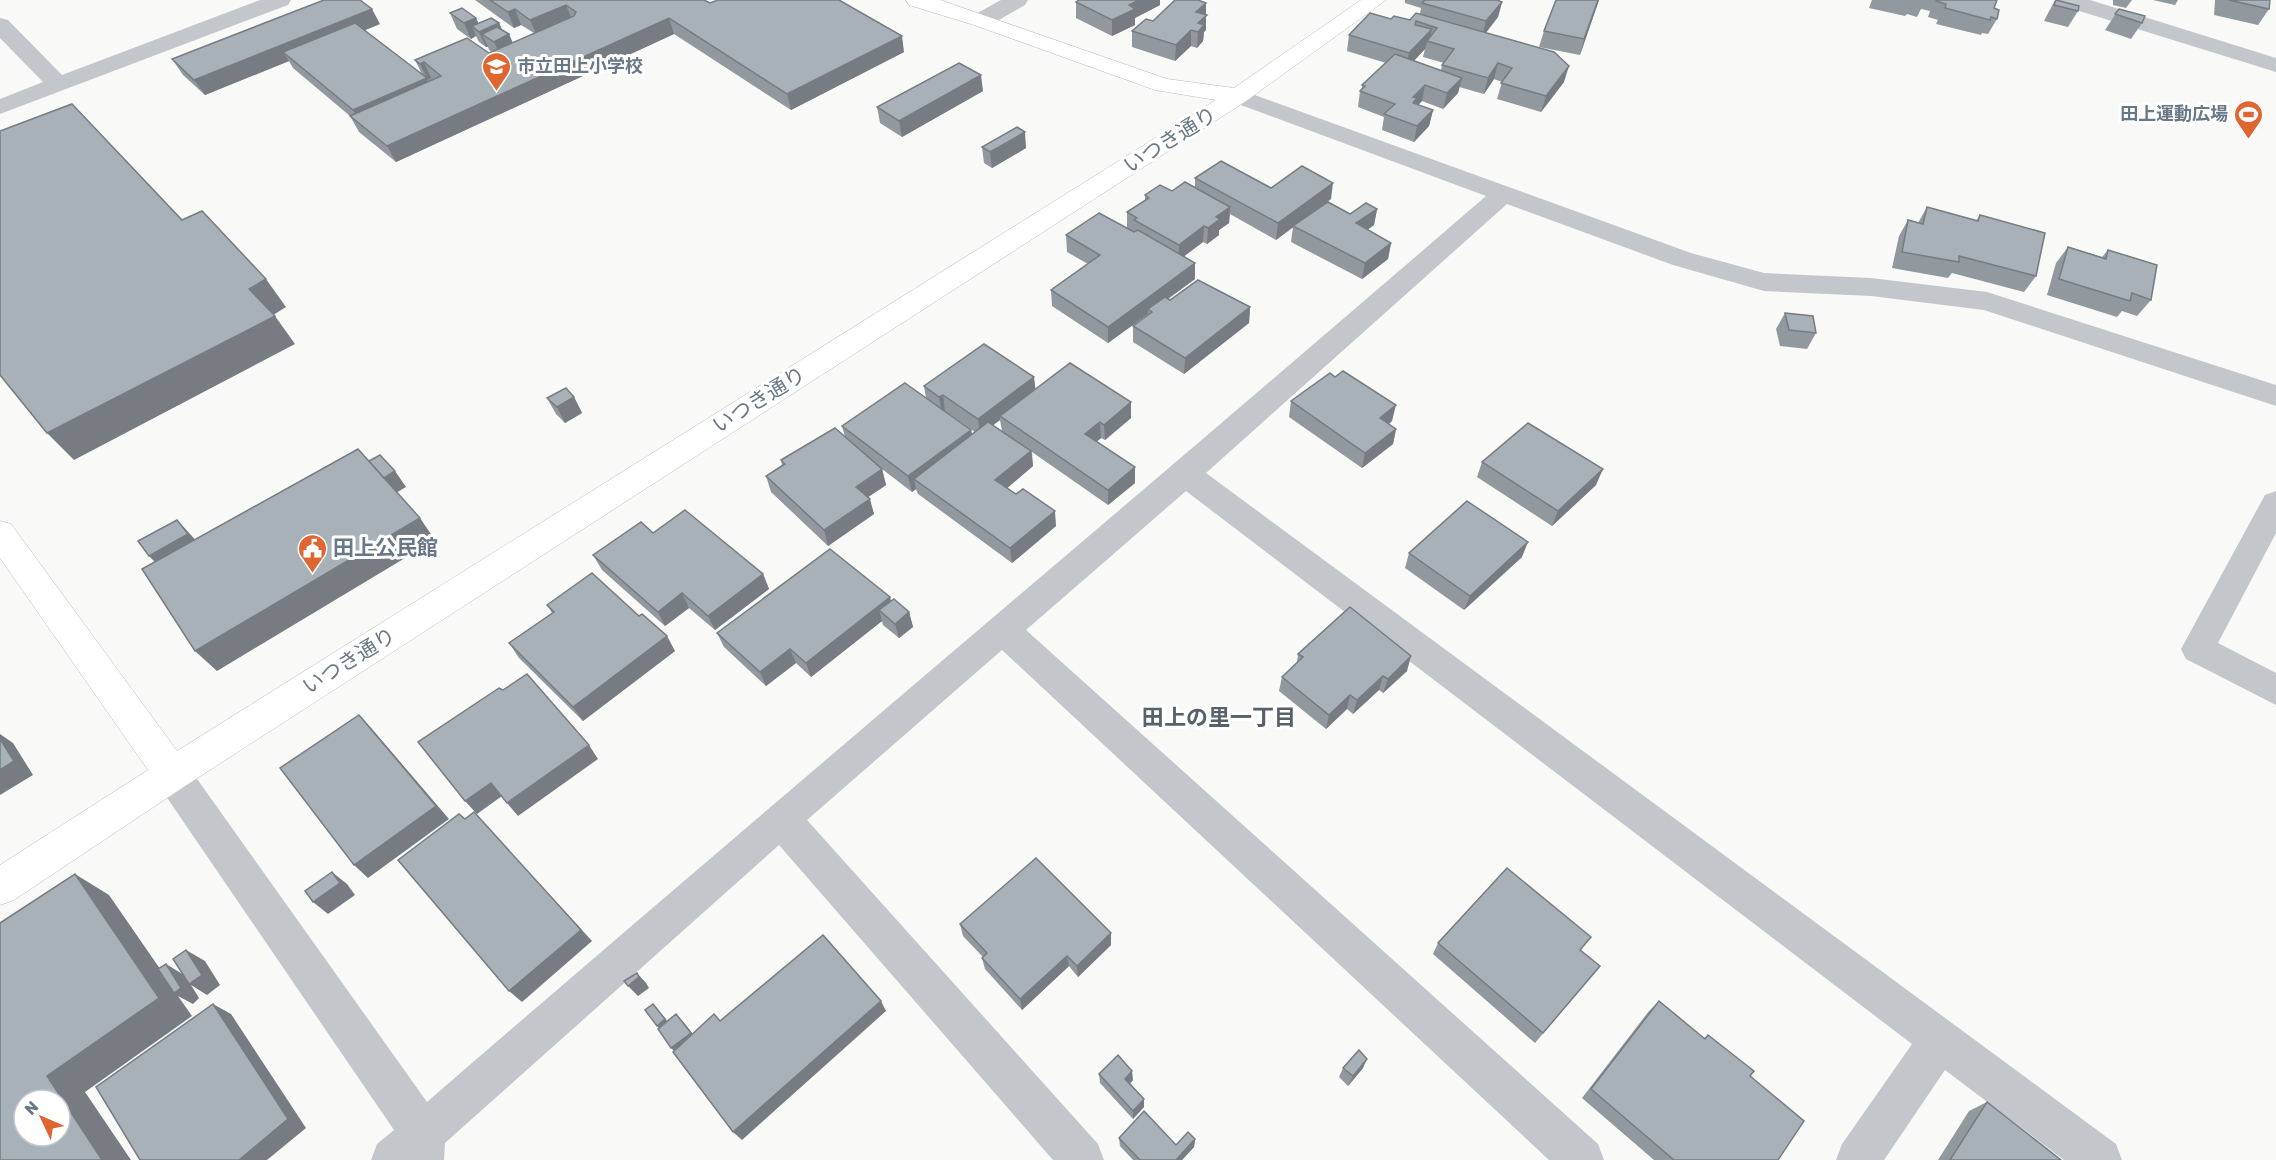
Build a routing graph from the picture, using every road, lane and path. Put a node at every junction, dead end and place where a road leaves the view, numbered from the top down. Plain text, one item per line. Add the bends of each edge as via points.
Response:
1 (280, 0) edge
2 (917, 0) edge
3 (1017, 0) edge
4 (1375, 0) edge
5 (2068, 0) edge
6 (982, 20) junction
7 (0, 25) edge
8 (2276, 65) edge
9 (58, 84) junction
10 (1238, 96) junction
11 (0, 107) edge
12 (1504, 193) junction
13 (2276, 396) edge
14 (1185, 474) junction
15 (2276, 503) edge
16 (0, 533) edge
17 (1002, 629) junction
18 (2276, 690) edge
19 (172, 774) junction
20 (781, 819) junction
21 (0, 888) edge
22 (1941, 1039) junction
23 (414, 1151) edge
24 (1082, 1160) edge
25 (1582, 1160) edge
26 (1858, 1160) edge
27 (2100, 1160) edge

1 - 9 street
2 - 6 street, いつき通り
3 - 6 street
4 - 10 street
5 - 8 street
6 - 10 street, いつき通り via 1163,85
7 - 9 street
9 - 11 street
10 - 12 street
10 - 19 street, いつき通り
12 - 13 street via 1682,259 1764,282 1871,287 1987,300
12 - 14 street
14 - 17 street
14 - 22 street
15 - 18 street via 2198,649
16 - 19 street
17 - 20 street
17 - 25 street
19 - 21 street, いつき通り
19 - 23 street
20 - 23 street
20 - 24 street
22 - 26 street
22 - 27 street

